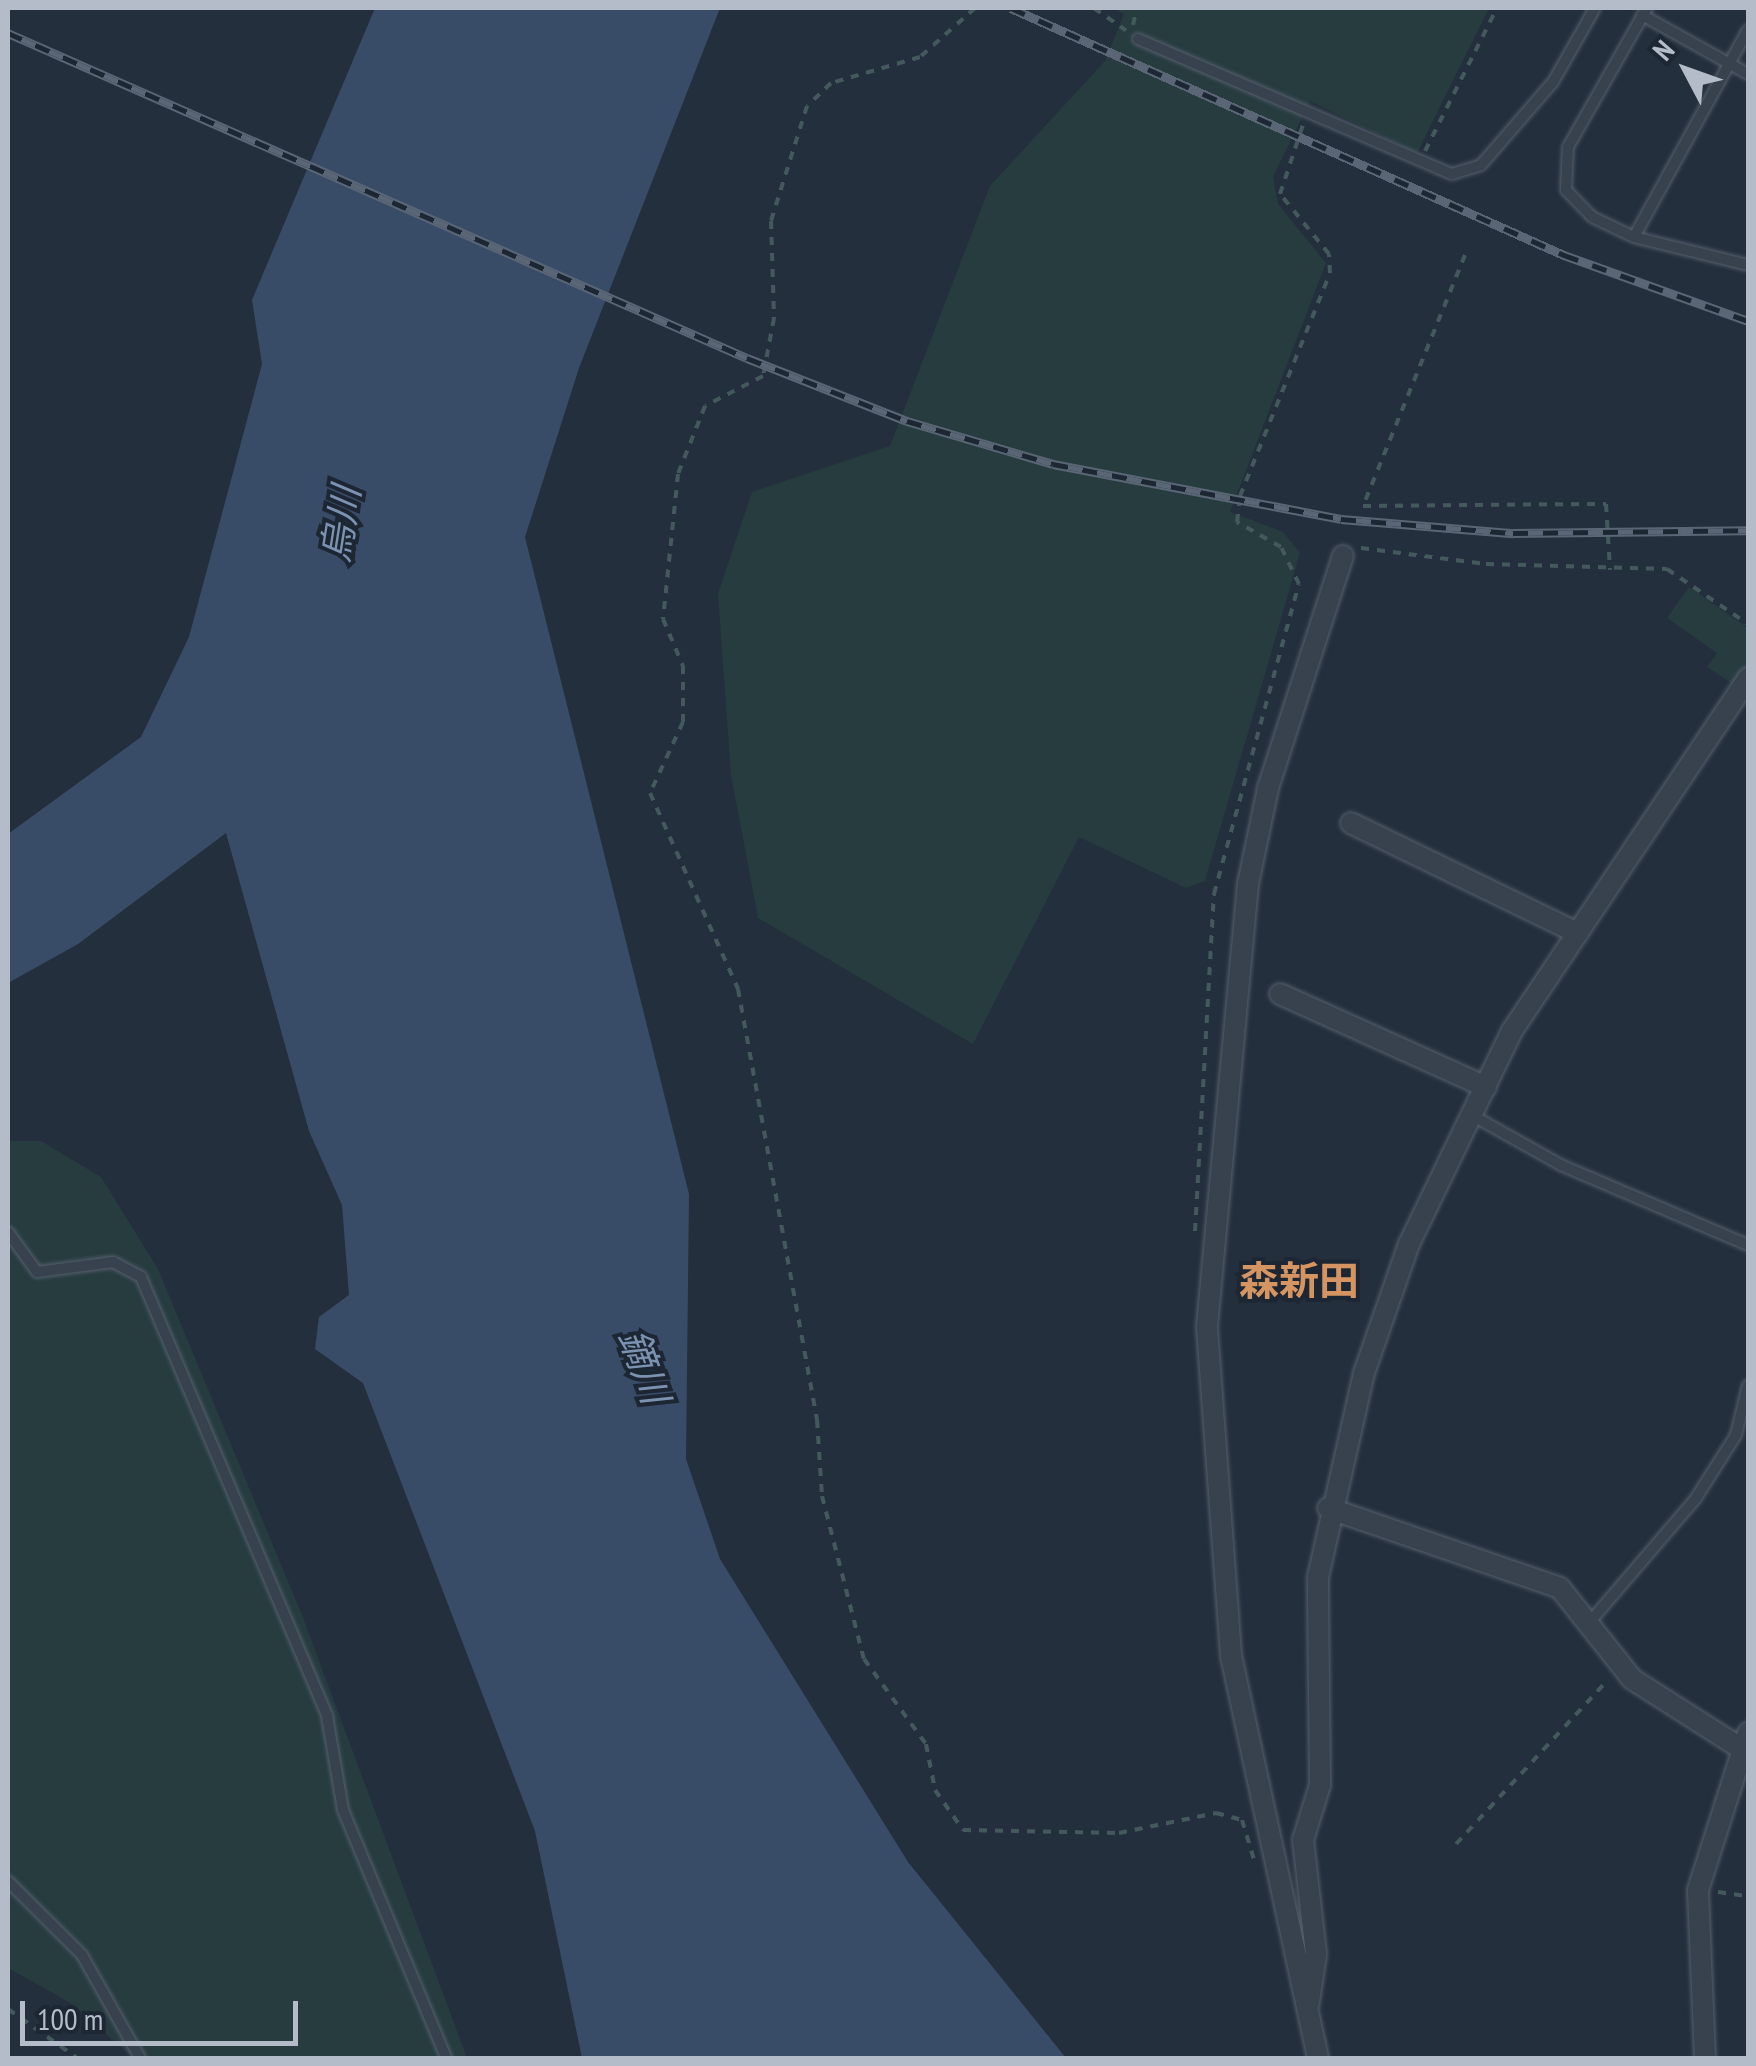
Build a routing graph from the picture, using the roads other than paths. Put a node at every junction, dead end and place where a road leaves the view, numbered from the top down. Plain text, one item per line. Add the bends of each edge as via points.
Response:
1 (1595, 8) edge
2 (1644, 11) edge
3 (1748, 30) edge
4 (1138, 39) road end
5 (1730, 64) junction
6 (1748, 74) edge
7 (1634, 237) junction
8 (1748, 265) edge
9 (1344, 556) road end
10 (1748, 678) edge
11 (1350, 823) dead end
12 (1578, 933) junction
13 (1280, 994) dead end
14 (1486, 1088) junction
15 (1469, 1114) junction
16 (8, 1232) edge
17 (1748, 1245) edge
18 (1748, 1385) edge
19 (1328, 1508) junction
20 (1588, 1624) junction
21 (1745, 1746) edge
22 (8, 1881) edge
23 (1307, 2009) junction
24 (140, 2058) edge
25 (446, 2058) edge
26 (1318, 2058) edge
27 (1706, 2058) edge

1 - 4 lane via 1552,82 1481,165 1452,174
2 - 5 lane
2 - 7 lane via 1561,168 1577,206
3 - 5 lane
5 - 6 lane
5 - 7 lane
7 - 8 lane
9 - 23 street via 1268,788 1248,884 1208,1326 1231,1655
10 - 12 street
11 - 12 street
12 - 14 street
13 - 14 street
14 - 15 street
15 - 17 lane via 1561,1165
15 - 19 street via 1409,1244
16 - 25 lane via 37,1272 114,1262 141,1278 327,1716 343,1810
18 - 20 lane via 1736,1435 1696,1498
19 - 20 street via 1496,1559 1560,1588
19 - 23 street via 1312,1680 1320,1785 1303,1840 1316,1954
20 - 21 street via 1622,1666
21 - 27 street via 1698,1890
22 - 24 lane via 82,1955
23 - 26 street

